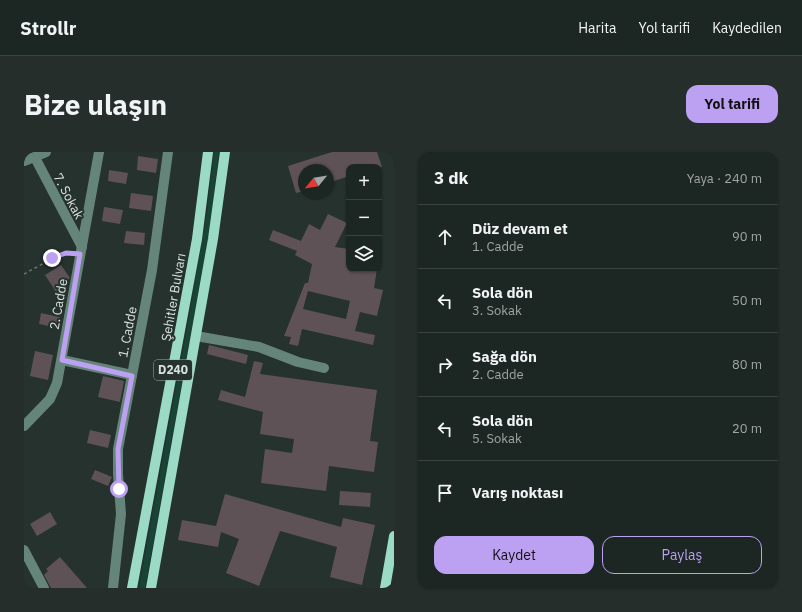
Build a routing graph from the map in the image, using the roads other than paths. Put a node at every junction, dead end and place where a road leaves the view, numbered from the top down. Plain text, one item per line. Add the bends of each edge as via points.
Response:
1 (46, 152) edge
2 (99, 152) edge
3 (168, 152) edge
4 (208, 152) edge
5 (225, 152) edge
6 (33, 155) edge
7 (24, 161) edge
8 (81, 250) junction
9 (196, 336) junction
10 (62, 360) junction
11 (324, 368) dead end
12 (132, 376) junction
13 (24, 426) edge
14 (394, 536) edge
15 (393, 549) edge
16 (24, 550) edge
17 (29, 569) edge
18 (44, 588) edge
19 (113, 588) edge
20 (132, 588) edge
21 (151, 588) edge
22 (385, 588) edge

1 - 6 street
2 - 8 street, 2. Cadde
3 - 12 street, 1. Cadde via 154,256
4 - 20 main road, Şehitler Bulvarı / D240 via 197,239
5 - 9 main road, D240 via 218,212
6 - 7 street
6 - 8 street, 7. Sokak
8 - 10 street, 2. Cadde
9 - 11 street via 259,347 298,362
9 - 21 main road, D240
10 - 12 street
10 - 13 street, 2. Cadde via 55,392
12 - 19 street, 1. Cadde via 118,449 121,514
14 - 15 main road
15 - 22 main road
16 - 17 street
17 - 18 street

